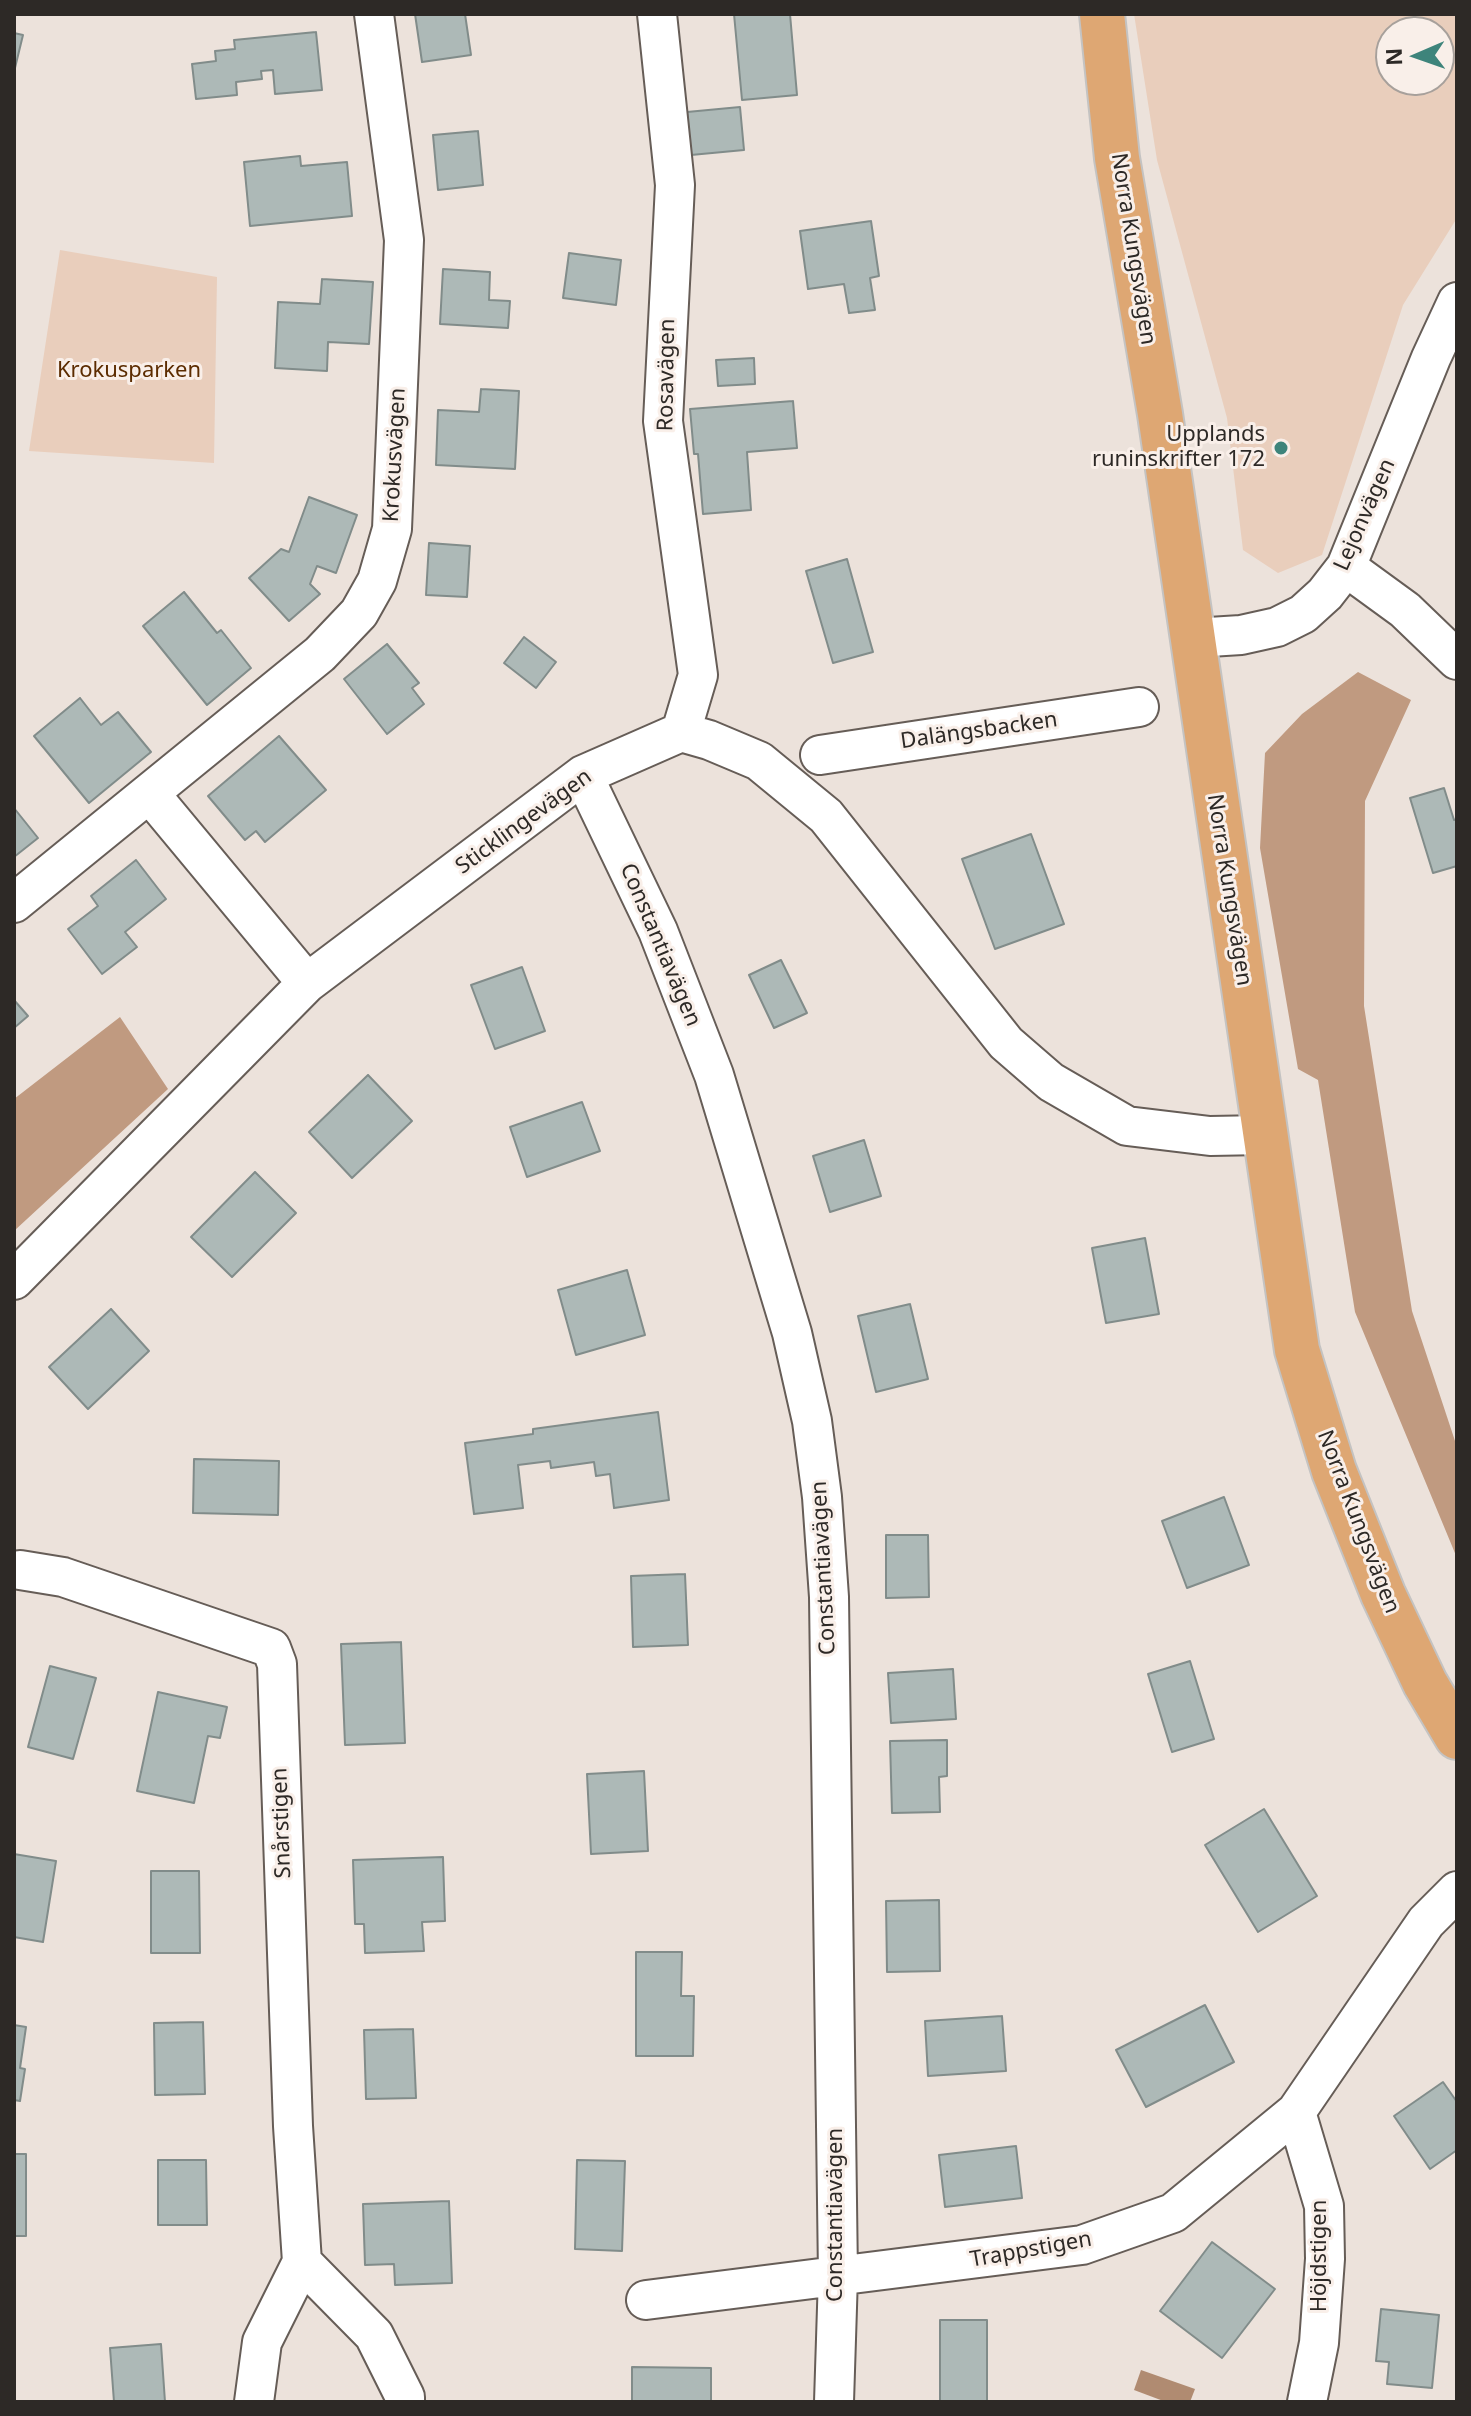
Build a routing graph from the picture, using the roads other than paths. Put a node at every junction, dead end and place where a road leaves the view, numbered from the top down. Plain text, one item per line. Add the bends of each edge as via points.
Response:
1 (374, 14) edge
2 (657, 14) edge
3 (1102, 14) edge
4 (1457, 302) edge
5 (1346, 567) junction
6 (1193, 638) junction
7 (1457, 660) edge
8 (1139, 707) dead end
9 (681, 732) junction
10 (820, 755) dead end
11 (583, 775) junction
12 (150, 794) junction
13 (14, 903) edge
14 (307, 983) junction
15 (1264, 1135) junction
16 (14, 1280) edge
17 (16, 1562) edge
18 (1457, 1737) edge
19 (1457, 1891) edge
20 (1296, 2112) junction
21 (302, 2262) junction
22 (838, 2276) junction
23 (646, 2300) dead end
24 (254, 2402) edge
25 (405, 2402) edge
26 (834, 2402) edge
27 (1307, 2402) edge

1 - 12 street, Krokusvägen via 404,240 392,529 377,581 350,623 320,654
2 - 9 street, Rosavägen via 675,185 663,421 698,675
3 - 6 main road, Norra Kungsvägen via 1117,158
4 - 5 street, Lejonvägen
5 - 6 street, Lejonvägen via 1303,614 1277,627
5 - 7 street via 1405,610
6 - 15 main road, Norra Kungsvägen
8 - 10 street, Dalängsbacken
9 - 11 street, Sticklingevägen
9 - 15 street via 759,761 826,816 1006,1043 1051,1082 1127,1126 1210,1136
11 - 14 street, Sticklingevägen
11 - 22 street, Constantiavägen via 658,931 714,1075 792,1333 812,1421 829,1597
12 - 13 street, Krokusvägen
12 - 14 street
14 - 16 street, Sticklingevägen
15 - 18 main road, Norra Kungsvägen via 1297,1350 1334,1471 1383,1594
17 - 21 street, Snårstigen via 271,1648 277,1664
19 - 20 street, Trappstigen via 1426,1922
20 - 22 street, Trappstigen via 1173,2213 1082,2245
20 - 27 street, Höjdstigen via 1324,2206 1319,2343
21 - 24 street via 262,2342
21 - 25 street via 374,2335
22 - 23 street, Trappstigen
22 - 26 street, Constantiavägen

